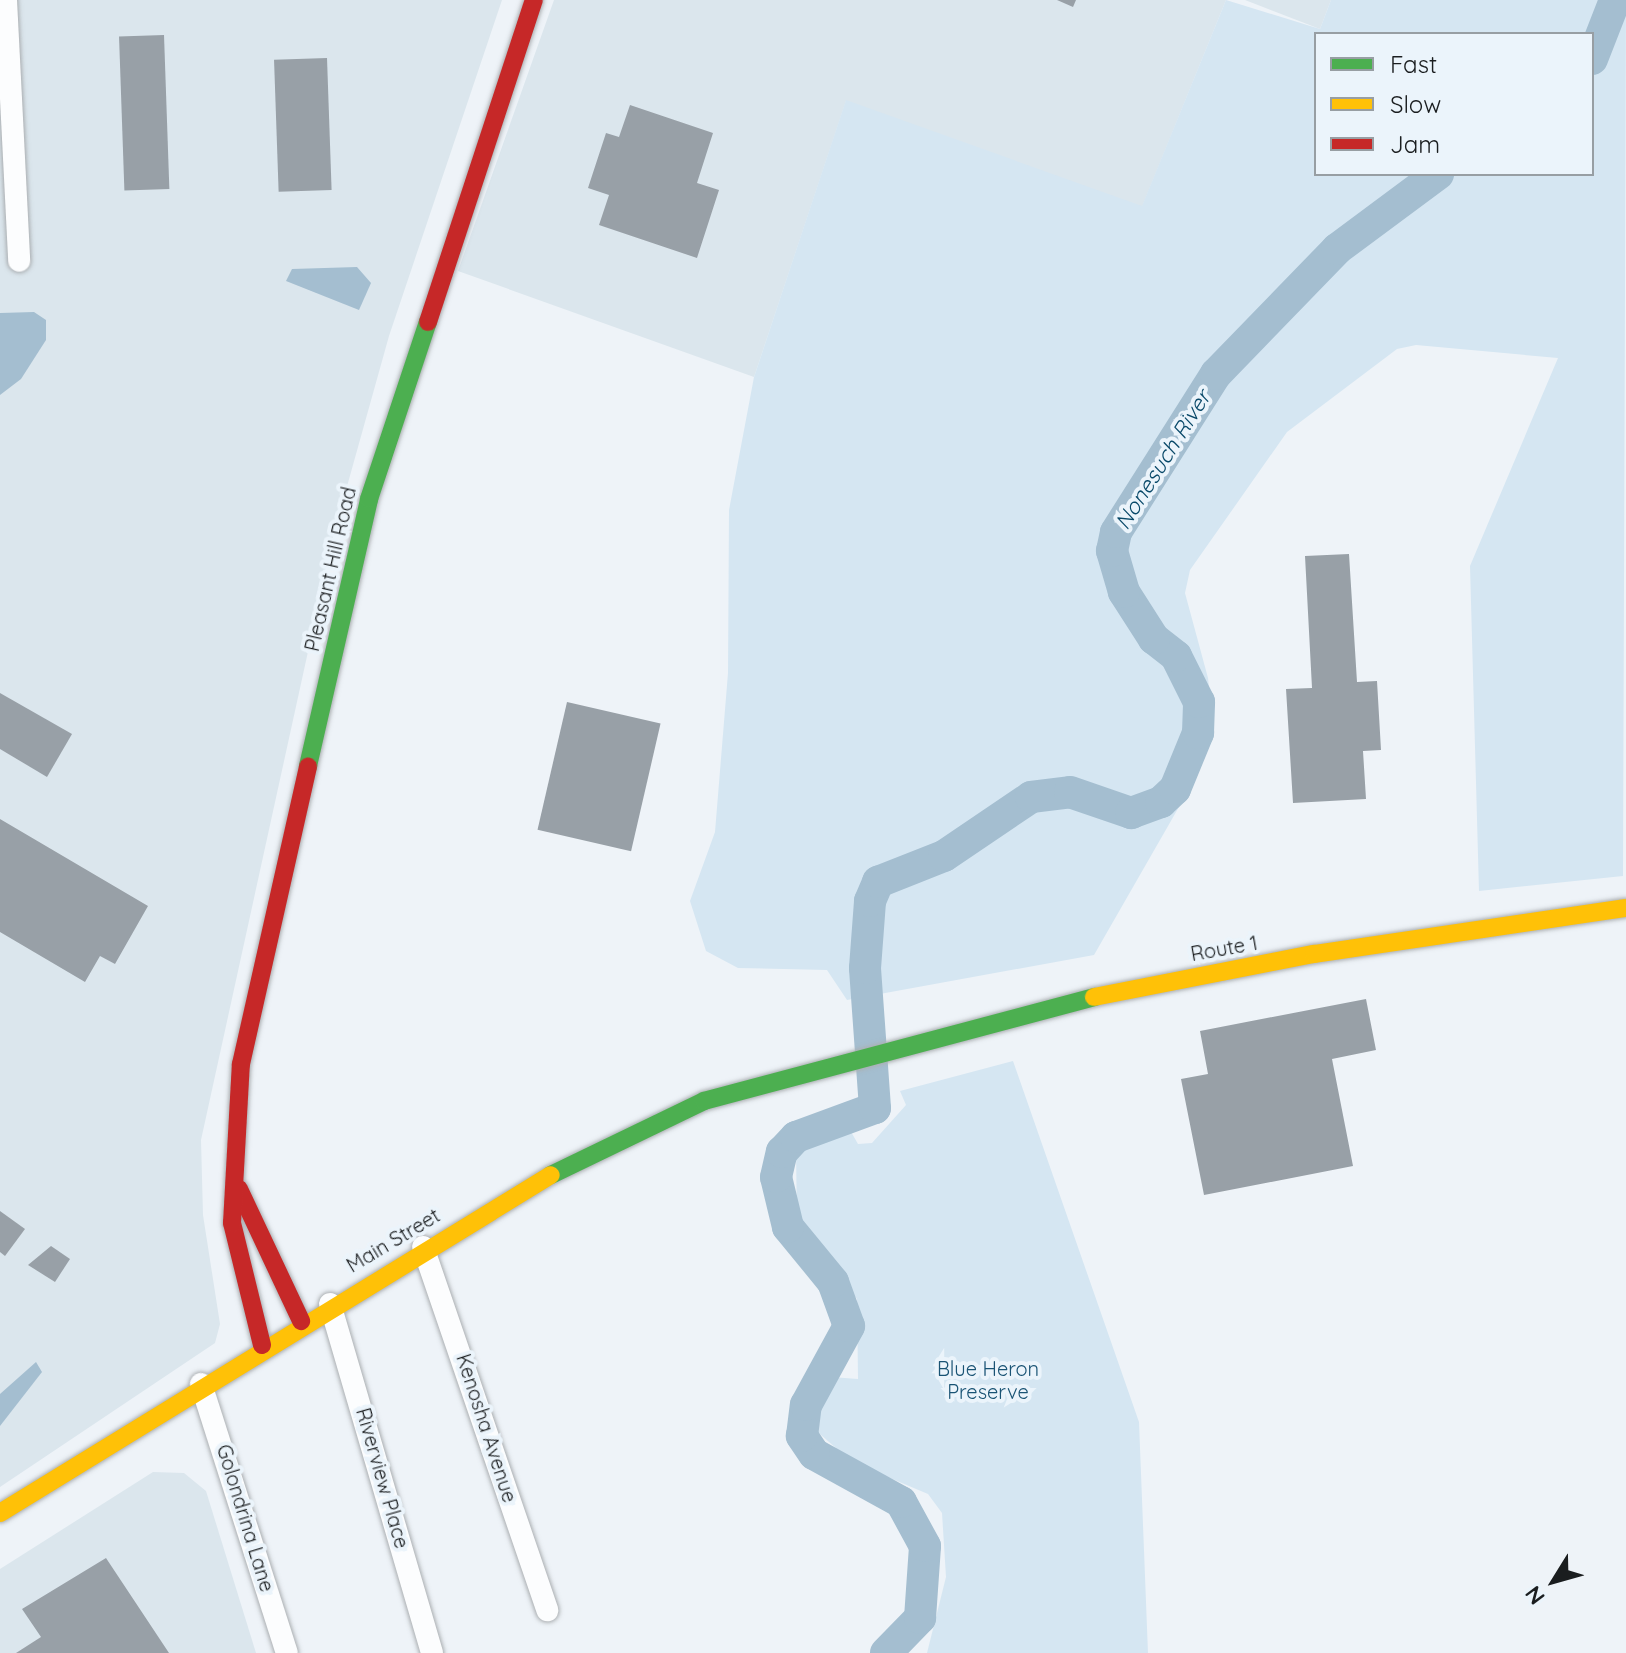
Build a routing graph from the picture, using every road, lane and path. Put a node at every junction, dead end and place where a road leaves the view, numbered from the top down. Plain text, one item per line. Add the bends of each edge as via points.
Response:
1 (6, 0) edge
2 (534, 0) edge
3 (19, 261) dead end
4 (1626, 908) edge
5 (836, 1061) joint
6 (233, 1165) junction
7 (423, 1247) junction
8 (330, 1304) junction
9 (301, 1321) junction
10 (262, 1345) junction
11 (201, 1384) junction
12 (0, 1513) edge
13 (547, 1610) dead end
14 (287, 1653) edge
15 (432, 1653) edge

1 - 3 street
2 - 6 main road, Pleasant Hill Road via 369,499 241,1064
4 - 5 main road, Route 1 via 1204,974
5 - 7 main road, Main Street via 665,1118
6 - 9 main road, Pleasant Hill Road via 247,1214
6 - 10 main road, Pleasant Hill Road via 237,1260
7 - 8 main road, Main Street
7 - 13 street, Kenosha Avenue
8 - 9 main road, Main Street
8 - 15 street, Riverview Place
9 - 10 main road, Main Street
10 - 11 main road, Main Street
11 - 12 main road, Main Street
11 - 14 street, Golondrina Lane

